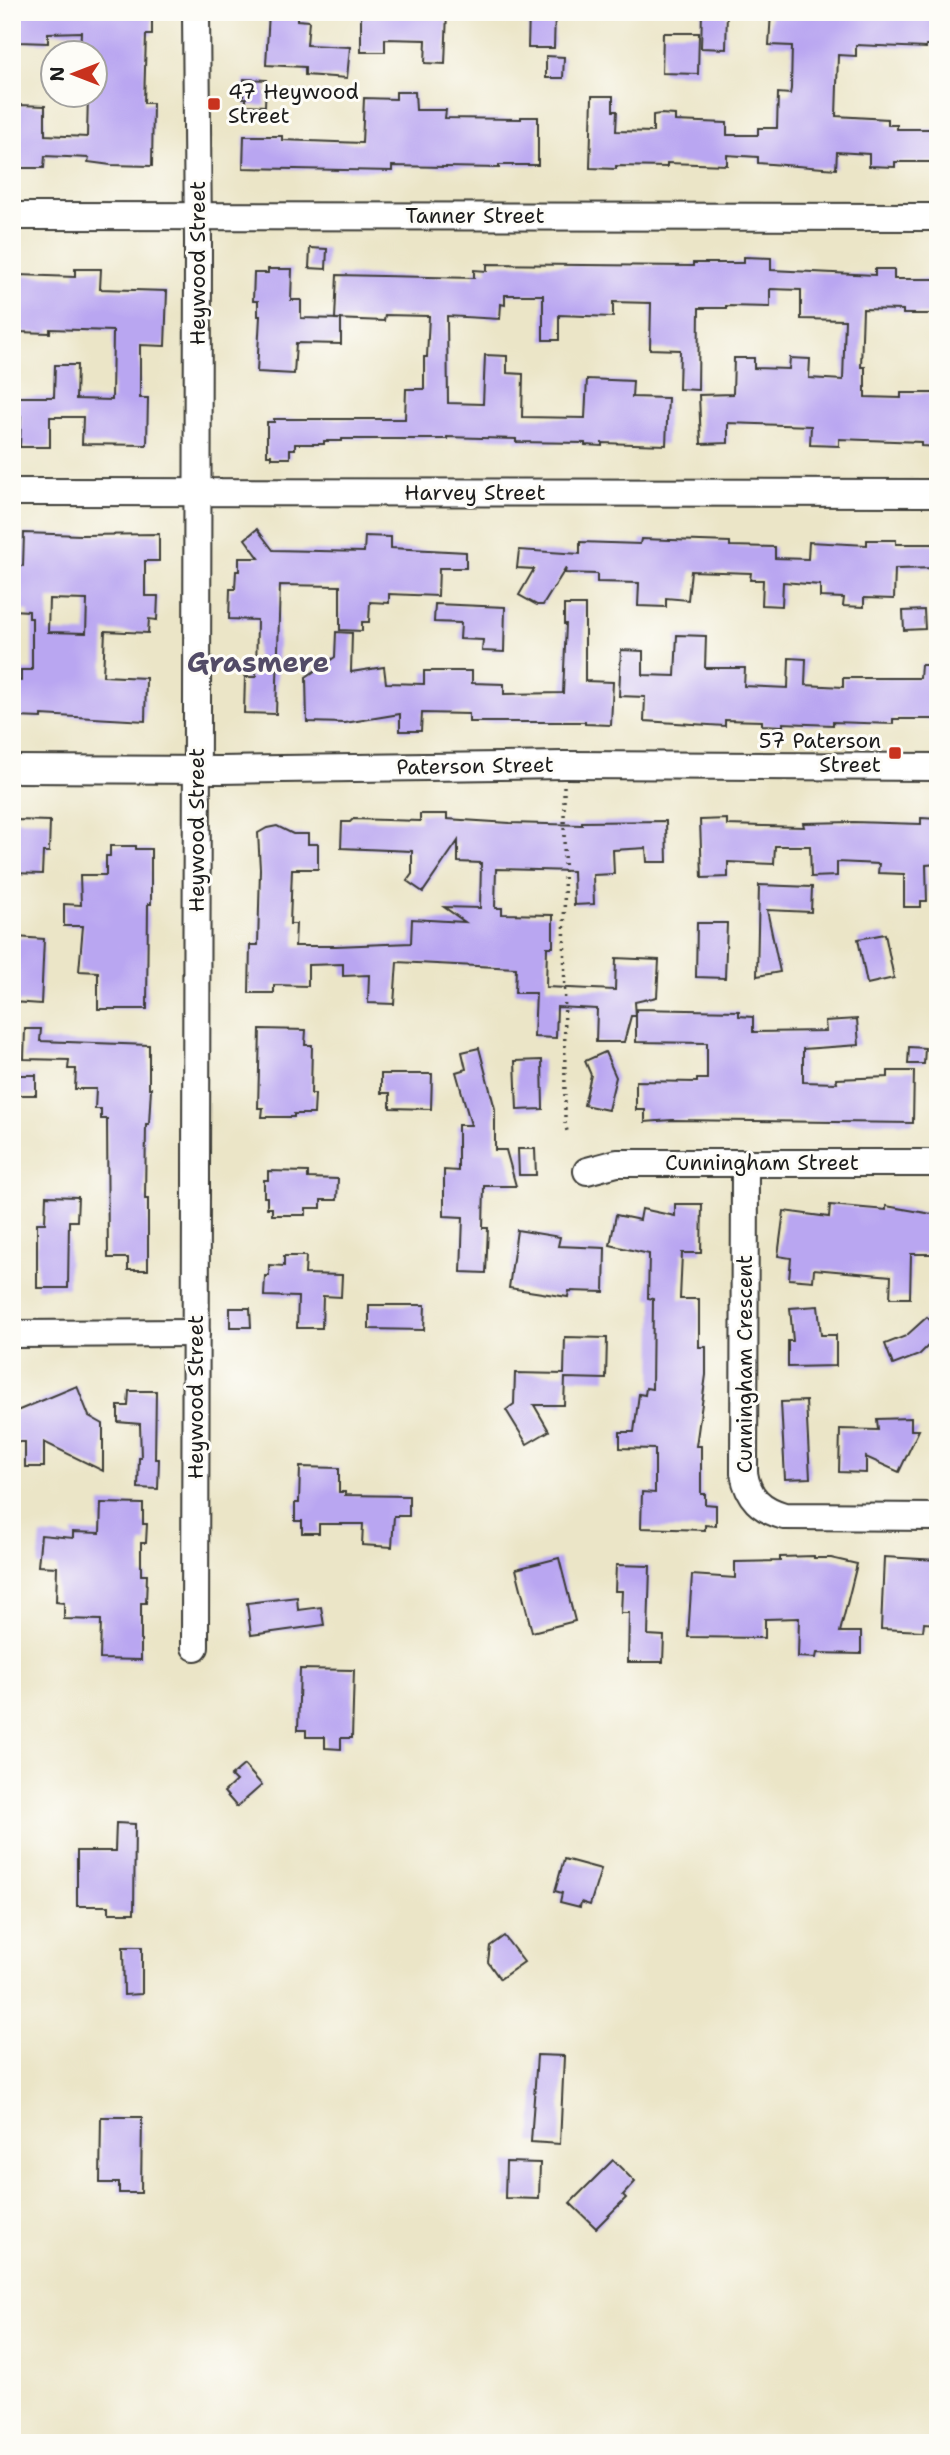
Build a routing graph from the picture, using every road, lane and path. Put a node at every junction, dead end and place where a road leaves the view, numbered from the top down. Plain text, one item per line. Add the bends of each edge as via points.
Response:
1 (196, 12) edge
2 (12, 216) edge
3 (938, 216) edge
4 (198, 217) junction
5 (12, 492) edge
6 (197, 493) junction
7 (938, 493) edge
8 (564, 765) junction
9 (938, 767) edge
10 (12, 769) edge
11 (196, 770) junction
12 (568, 1134) dead end
13 (745, 1163) junction
14 (938, 1163) edge
15 (587, 1171) dead end
16 (196, 1333) junction
17 (12, 1334) edge
18 (938, 1517) edge
19 (195, 1647) dead end

1 - 4 street, Heywood Street
2 - 4 street, Tanner Street
3 - 4 street, Tanner Street
4 - 6 street, Heywood Street
5 - 6 street, Harvey Street
6 - 7 street, Harvey Street
6 - 11 street, Heywood Street
8 - 9 street, Paterson Street
8 - 11 street, Paterson Street
8 - 12 path
10 - 11 street, Paterson Street
11 - 16 street, Heywood Street
13 - 14 street, Cunningham Street
13 - 15 street, Cunningham Street via 617,1163
13 - 18 street, Cunningham Crescent via 746,1487 768,1511 785,1516
16 - 17 street
16 - 19 street, Heywood Street

